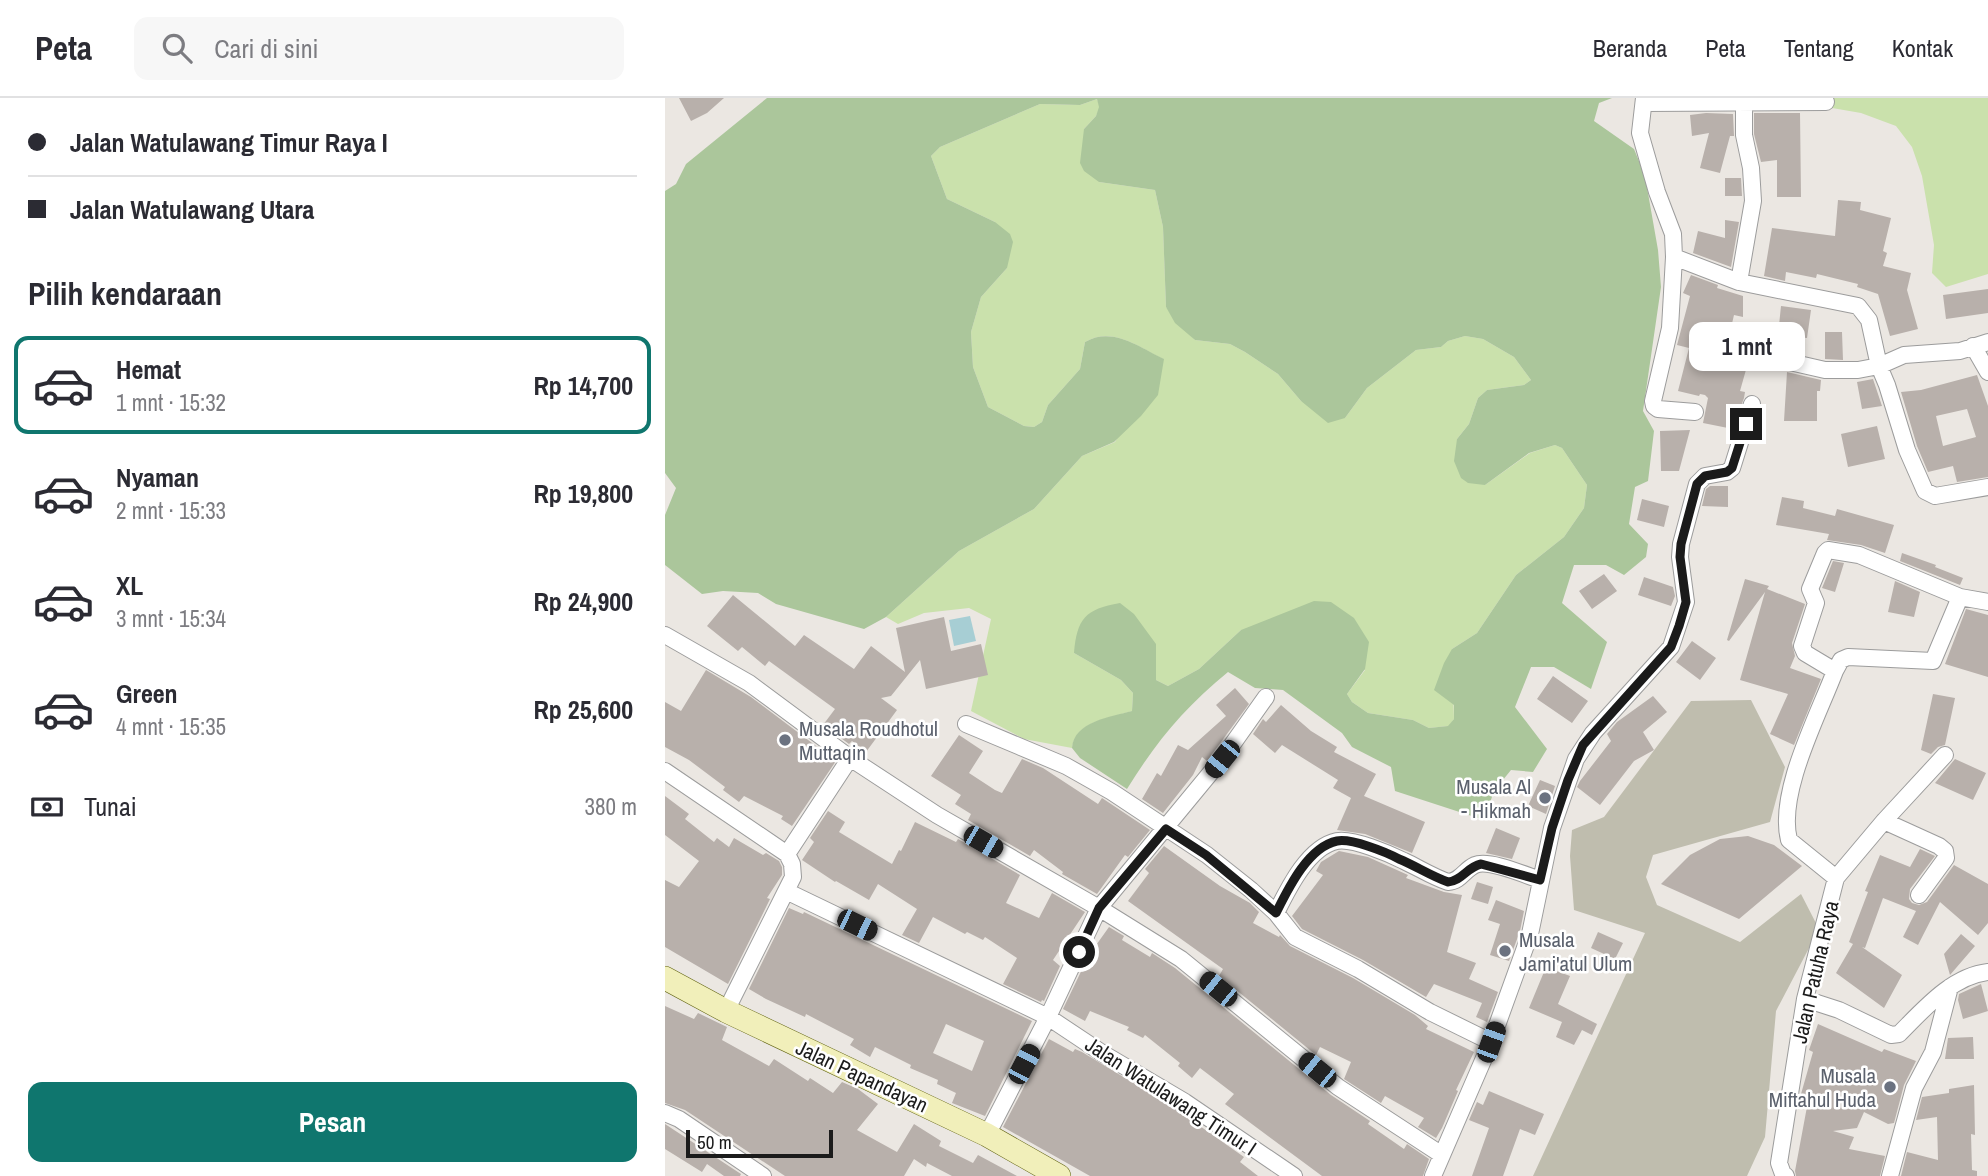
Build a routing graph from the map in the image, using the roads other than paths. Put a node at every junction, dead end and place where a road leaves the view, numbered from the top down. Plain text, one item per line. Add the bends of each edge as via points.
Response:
1 (1644, 101) edge
2 (1826, 102) dead end
3 (1744, 103) junction
4 (1674, 257) junction
5 (1739, 282) junction
6 (1980, 344) edge
7 (1777, 359) dead end
8 (1878, 366) junction
9 (1988, 372) edge
10 (1752, 404) dead end
11 (1695, 412) dead end
12 (1988, 487) edge
13 (1961, 597) junction
14 (1988, 602) edge
15 (665, 635) edge
16 (1835, 671) junction
17 (1266, 697) dead end
18 (965, 724) dead end
19 (1945, 755) dead end
20 (850, 758) junction
21 (665, 771) edge
22 (1884, 821) junction
23 (1166, 829) junction
24 (787, 854) junction
25 (1836, 877) junction
26 (1540, 880) junction
27 (786, 891) junction
28 (1919, 895) dead end
29 (1099, 908) junction
30 (1276, 913) junction
31 (1988, 972) edge
32 (665, 978) edge
33 (1950, 987) junction
34 (1805, 999) junction
35 (726, 1011) junction
36 (1048, 1017) junction
37 (1491, 1042) junction
38 (665, 1113) edge
39 (987, 1135) junction
40 (1442, 1155) junction
41 (1270, 1169) edge
42 (1048, 1173) edge
43 (763, 1176) edge
44 (1294, 1176) edge
45 (1433, 1176) edge
46 (1786, 1176) edge
47 (1890, 1176) edge

1 - 3 street
1 - 4 street via 1640,133 1673,234
2 - 3 street
3 - 5 street via 1753,201
4 - 5 street
4 - 11 street via 1670,328 1653,401 1658,409
5 - 8 street via 1858,306 1869,320
6 - 8 street via 1960,351 1904,355
6 - 9 street
7 - 8 street via 1839,371
8 - 12 street via 1907,450 1928,494
10 - 26 street via 1732,468 1705,476 1697,484 1681,544 1686,602 1671,647 1583,745 1552,828
13 - 14 street
13 - 16 street via 1933,661 1848,657
13 - 16 street via 1859,555 1828,550 1809,589 1816,603 1802,646 1805,653
15 - 20 street via 749,683
16 - 25 street, Jalan Patuha Raya via 1795,774 1786,816 1789,840
17 - 23 street
18 - 23 street via 1066,766
19 - 22 street
20 - 24 street
20 - 29 street via 937,815
21 - 24 street
22 - 25 street
22 - 28 street via 1945,852
23 - 29 street
23 - 30 street via 1206,855
24 - 27 street via 793,877
25 - 34 street, Jalan Patuha Raya
26 - 30 street via 1481,864 1448,882 1395,856 1337,841 1315,852 1289,886
26 - 37 street via 1530,934
27 - 35 street
27 - 36 street, Jalan Watulawang Timur I
29 - 36 street
29 - 40 street via 1181,959 1338,1087
30 - 37 street via 1295,937
31 - 33 street
32 - 35 main road, Jalan Papandayan
33 - 34 street via 1899,1034 1891,1035
33 - 47 street via 1933,1052 1914,1088
34 - 46 street, Jalan Patuha Raya via 1779,1163
35 - 39 main road, Jalan Papandayan
36 - 39 street
36 - 41 street, Jalan Watulawang Timur I via 1185,1102
37 - 40 street
38 - 43 street
39 - 42 main road, Jalan Papandayan
40 - 45 street
41 - 44 street, Jalan Watulawang Timur I

